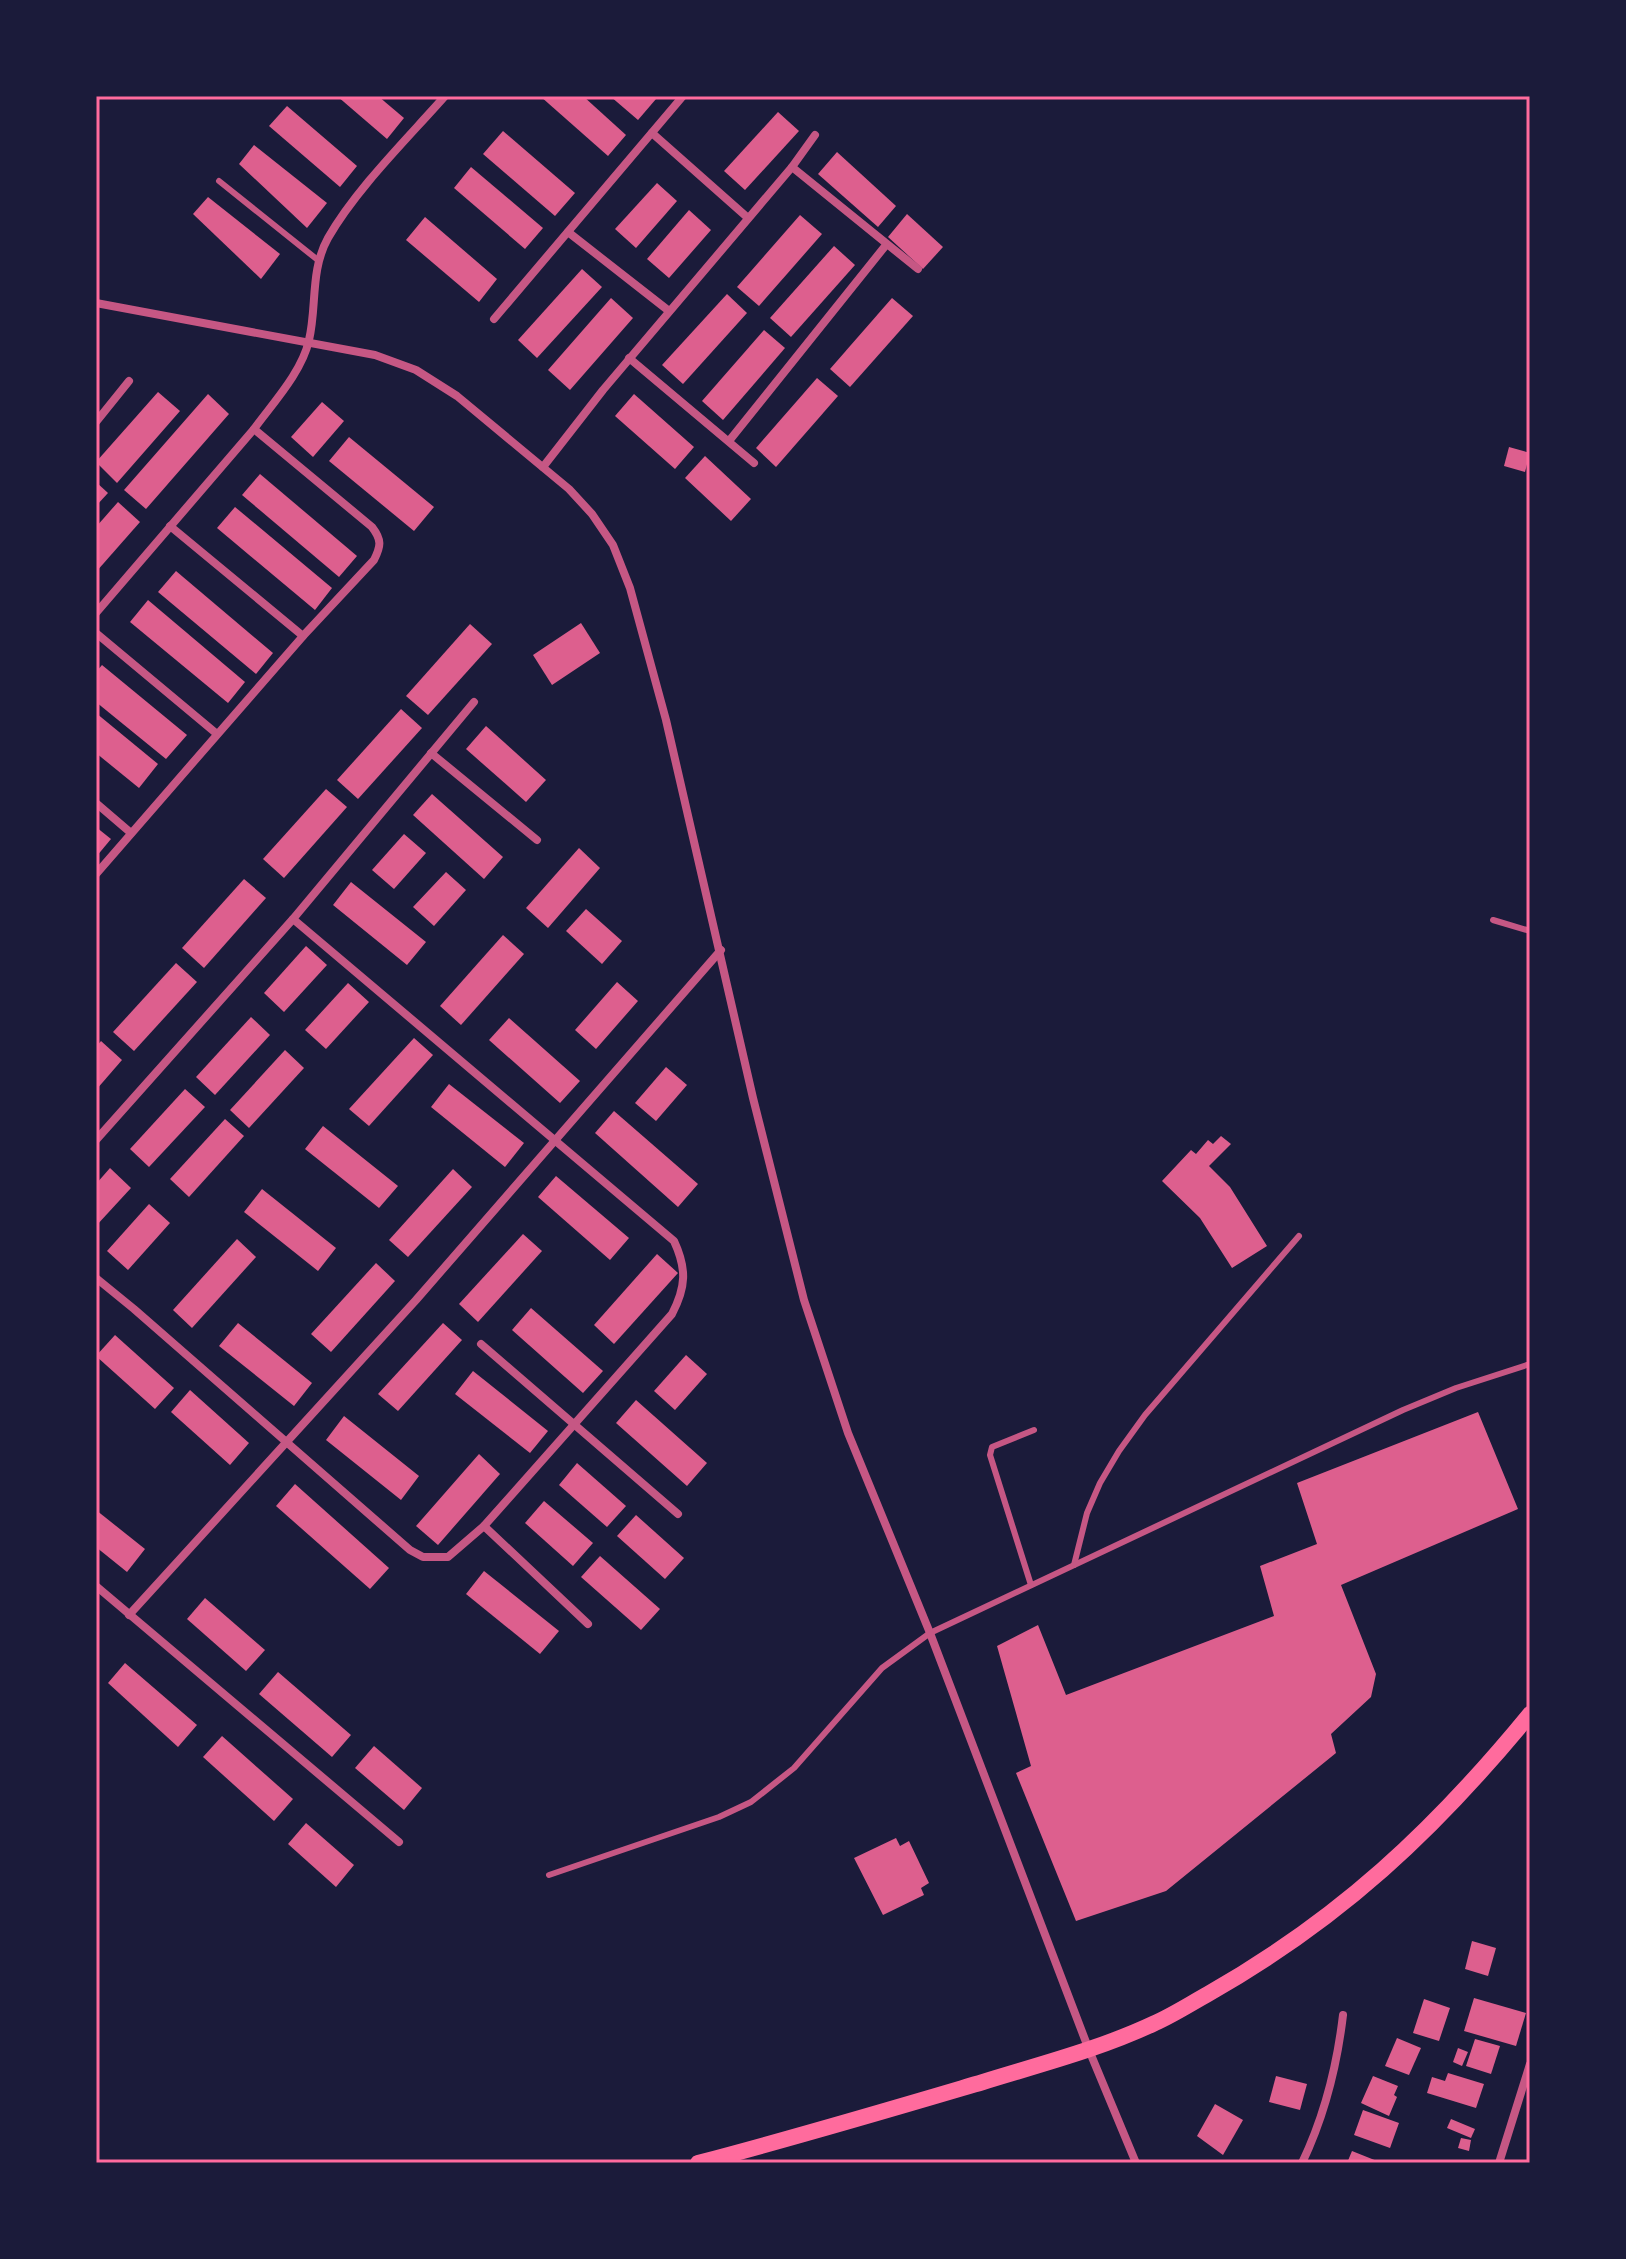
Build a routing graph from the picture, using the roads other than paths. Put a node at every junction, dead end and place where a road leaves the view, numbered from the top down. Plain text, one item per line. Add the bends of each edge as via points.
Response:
1 (445, 96) edge
2 (683, 96) edge
3 (652, 133) junction
4 (815, 135) dead end
5 (792, 167) junction
6 (219, 181) dead end
7 (748, 218) junction
8 (568, 232) junction
9 (886, 245) junction
10 (319, 261) junction
11 (918, 269) dead end
12 (96, 303) edge
13 (669, 311) junction
14 (494, 319) dead end
15 (309, 342) junction
16 (629, 358) junction
17 (129, 381) dead end
18 (96, 422) edge
19 (254, 429) junction
20 (729, 441) junction
21 (754, 463) dead end
22 (543, 467) junction
23 (170, 526) junction
24 (96, 613) edge
25 (96, 633) edge
26 (303, 636) junction
27 (474, 702) dead end
28 (217, 734) junction
29 (431, 753) junction
30 (96, 803) edge
31 (131, 833) junction
32 (537, 840) dead end
33 (96, 874) edge
34 (293, 919) junction
35 (1493, 920) dead end
36 (1530, 931) edge
37 (721, 950) junction
38 (557, 1139) junction
39 (96, 1140) edge
40 (1299, 1236) dead end
41 (96, 1278) edge
42 (481, 1344) dead end
43 (1530, 1364) edge
44 (573, 1426) junction
45 (1034, 1430) dead end
46 (287, 1442) junction
47 (678, 1514) dead end
48 (484, 1526) junction
49 (1074, 1565) junction
50 (1031, 1585) junction
51 (96, 1586) edge
52 (129, 1615) junction
53 (588, 1624) dead end
54 (930, 1633) junction
55 (1530, 1714) edge
56 (399, 1842) dead end
57 (549, 1875) dead end
58 (1343, 2015) dead end
59 (1089, 2050) junction
60 (1530, 2064) edge
61 (698, 2163) edge
62 (1136, 2163) edge
63 (1302, 2163) edge
64 (1499, 2163) edge

1 - 10 street via 352,204 327,239
2 - 3 street
3 - 7 street
3 - 8 street
4 - 5 street
5 - 7 street
5 - 9 street
6 - 10 lane
7 - 13 street
8 - 13 street
8 - 14 street
9 - 11 street
9 - 20 street
10 - 15 street
12 - 15 street
13 - 16 street
15 - 19 street
15 - 22 street via 375,355 416,370 457,396
16 - 20 street
16 - 22 street
17 - 18 street
19 - 23 street
19 - 26 street via 379,536 374,560
20 - 21 street
22 - 37 street via 592,514 613,545 630,588
23 - 24 street
23 - 26 street
25 - 28 street
26 - 28 street
27 - 29 street
28 - 31 street
29 - 32 street
29 - 34 street
30 - 31 street
31 - 33 street
34 - 38 street
34 - 39 street
35 - 36 lane
37 - 38 street
37 - 54 street via 804,1300 848,1433
38 - 44 street via 674,1241 682,1257 682,1295 672,1314
38 - 46 street
40 - 49 lane via 1119,1451 1087,1513
41 - 46 street
42 - 44 street
43 - 49 lane via 1403,1410
44 - 47 street
44 - 48 street
45 - 50 lane via 992,1447 990,1455
46 - 48 street via 423,1557 448,1557
46 - 52 street
48 - 53 street
49 - 50 lane
50 - 54 lane
51 - 52 street
52 - 56 street
54 - 57 lane via 882,1668 794,1768 751,1802
54 - 59 street
55 - 59 main road via 1425,1833 1307,1932 1156,2023
58 - 63 street via 1329,2088
59 - 61 main road
59 - 62 street
60 - 64 street

